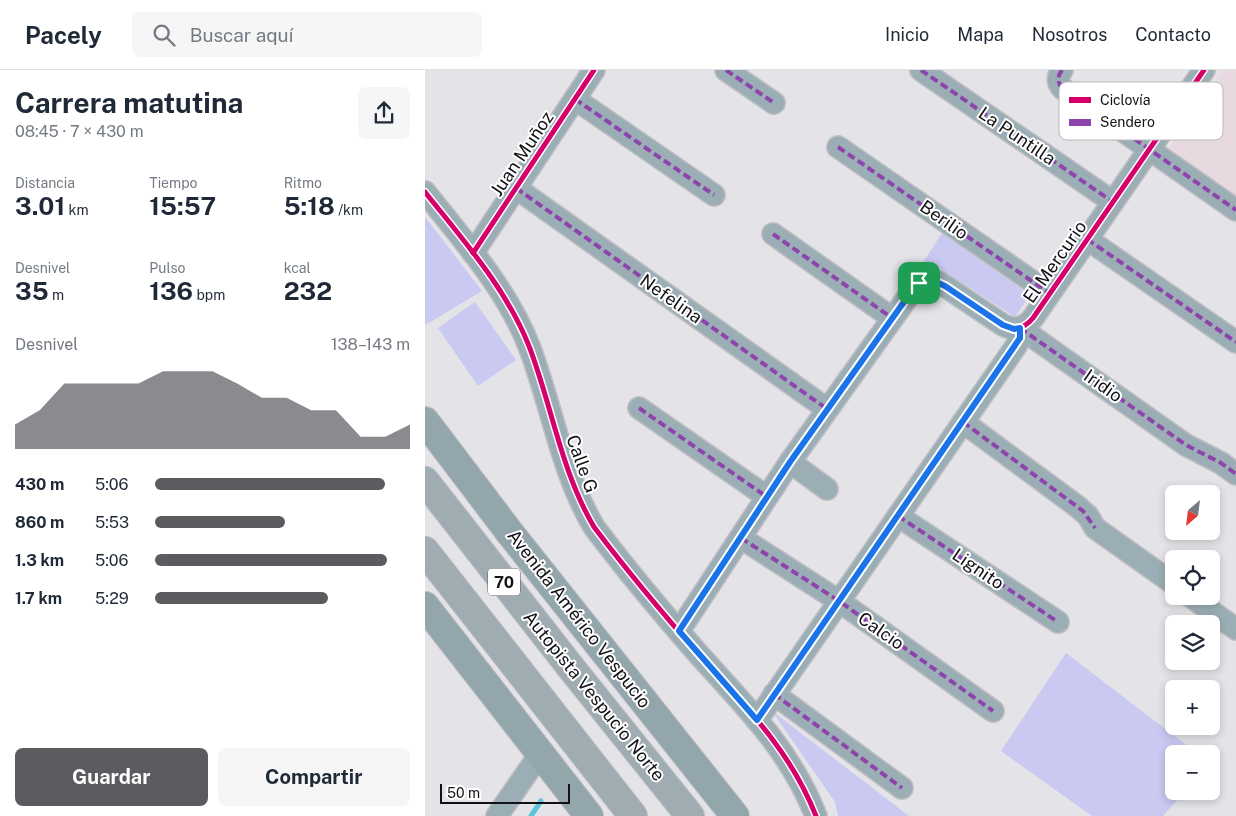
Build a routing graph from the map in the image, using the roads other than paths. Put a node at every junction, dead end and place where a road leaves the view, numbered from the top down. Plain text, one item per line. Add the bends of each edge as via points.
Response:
1 (595, 70) edge
2 (726, 70) edge
3 (921, 70) edge
4 (1204, 70) edge
5 (1196, 82) edge
6 (575, 99) junction
7 (774, 103) dead end
8 (1136, 140) edge
9 (1155, 140) edge
10 (838, 147) dead end
11 (1149, 149) junction
12 (516, 188) junction
13 (425, 192) edge
14 (715, 195) dead end
15 (1113, 202) junction
16 (1236, 210) edge
17 (773, 234) dead end
18 (1087, 239) junction
19 (473, 253) junction
20 (1049, 294) junction
21 (892, 318) junction
22 (1020, 328) junction
23 (1236, 342) edge
24 (639, 408) dead end
25 (827, 409) junction
26 (425, 421) edge
27 (963, 422) junction
28 (790, 462) junction
29 (1236, 474) edge
30 (425, 481) edge
31 (827, 489) dead end
32 (767, 497) junction
33 (899, 516) junction
34 (741, 538) junction
35 (425, 551) edge
36 (1165, 578) edge
37 (839, 602) junction
38 (1203, 605) edge
39 (425, 606) edge
40 (1058, 622) dead end
41 (1236, 629) edge
42 (679, 631) junction
43 (774, 694) junction
44 (993, 711) dead end
45 (757, 720) junction
46 (540, 754) junction
47 (902, 788) dead end
48 (497, 816) edge
49 (589, 816) edge
50 (633, 816) edge
51 (690, 816) edge
52 (735, 816) edge
53 (816, 816) edge

1 - 6 street, Juan Muñoz
2 - 7 street
3 - 15 street, La Puntilla
4 - 5 street, El Mercurio
6 - 12 street, Juan Muñoz
6 - 14 street
8 - 11 street
9 - 11 street, El Mercurio
10 - 20 street, Berilio
11 - 15 street, El Mercurio
11 - 16 street
12 - 19 street, Juan Muñoz
12 - 25 street, Nefelina
13 - 19 street, Calle G
15 - 18 street, El Mercurio
17 - 21 street
18 - 20 street, El Mercurio
18 - 23 street
19 - 42 street, Calle G via 505,299 528,344 569,475 584,511 606,543
20 - 22 street, El Mercurio via 1029,322
21 - 22 street via 915,287 932,280 1003,325
21 - 25 street
22 - 27 street, El Mercurio via 1016,346
22 - 29 street, Iridio via 1186,445
24 - 32 street
25 - 28 street
26 - 52 main road, Avenida Américo Vespucio
27 - 33 street, El Mercurio
27 - 36 street via 1083,511 1095,528
28 - 31 street
28 - 32 street
30 - 51 highway, Autopista Vespucio Norte / 70
32 - 34 street
33 - 37 street, El Mercurio
33 - 40 street, Lignito
34 - 37 street, Calcio
34 - 42 street
35 - 50 highway, 70
37 - 43 street, El Mercurio
37 - 44 street, Calcio
38 - 41 street
39 - 46 main road
42 - 45 street, Calle G
43 - 45 street, El Mercurio
43 - 47 street
45 - 53 street, Calle G via 788,759
46 - 48 street
46 - 49 main road

